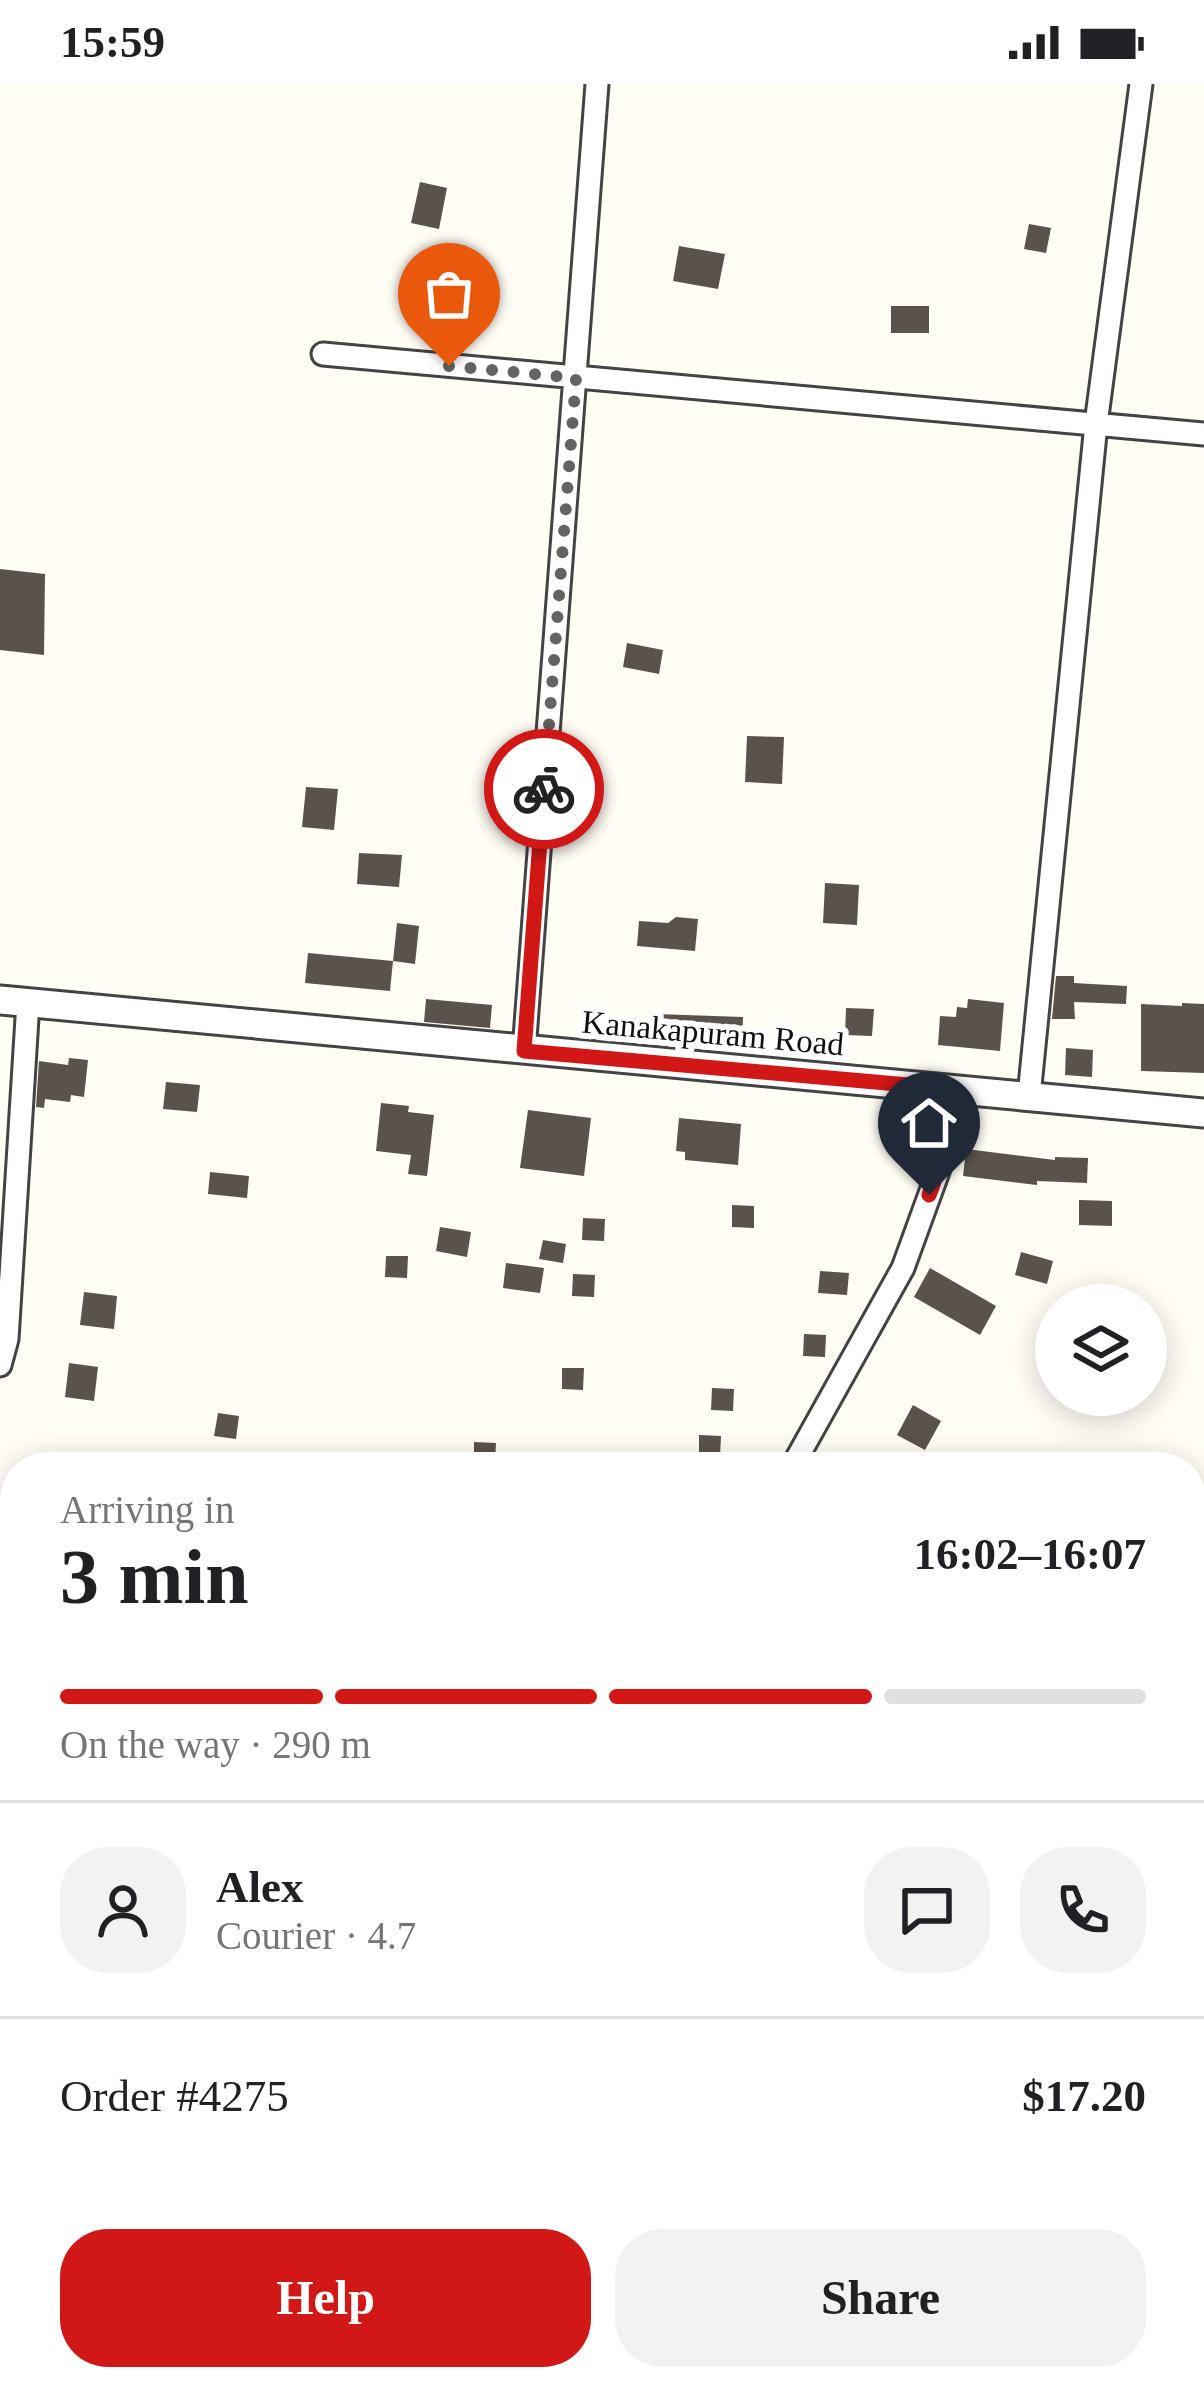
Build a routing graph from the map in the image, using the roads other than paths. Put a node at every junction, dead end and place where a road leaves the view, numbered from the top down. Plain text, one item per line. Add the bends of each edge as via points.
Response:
1 (597, 84) edge
2 (1141, 84) edge
3 (322, 354) dead end
4 (576, 378) junction
5 (1096, 424) junction
6 (1204, 434) edge
7 (14, 1001) edge
8 (524, 1051) junction
9 (954, 1089) junction
10 (1029, 1096) junction
11 (1204, 1113) edge
12 (0, 1365) edge
13 (800, 1452) edge

1 - 4 street
2 - 5 street
3 - 4 street
4 - 5 street
4 - 8 street
5 - 6 street
5 - 10 street
7 - 8 street, Kanakapuram Road
7 - 12 street
8 - 9 street, Kanakapuram Road
9 - 10 street, Kanakapuram Road
9 - 13 street via 943,1158 903,1268
10 - 11 street, Kanakapuram Road

